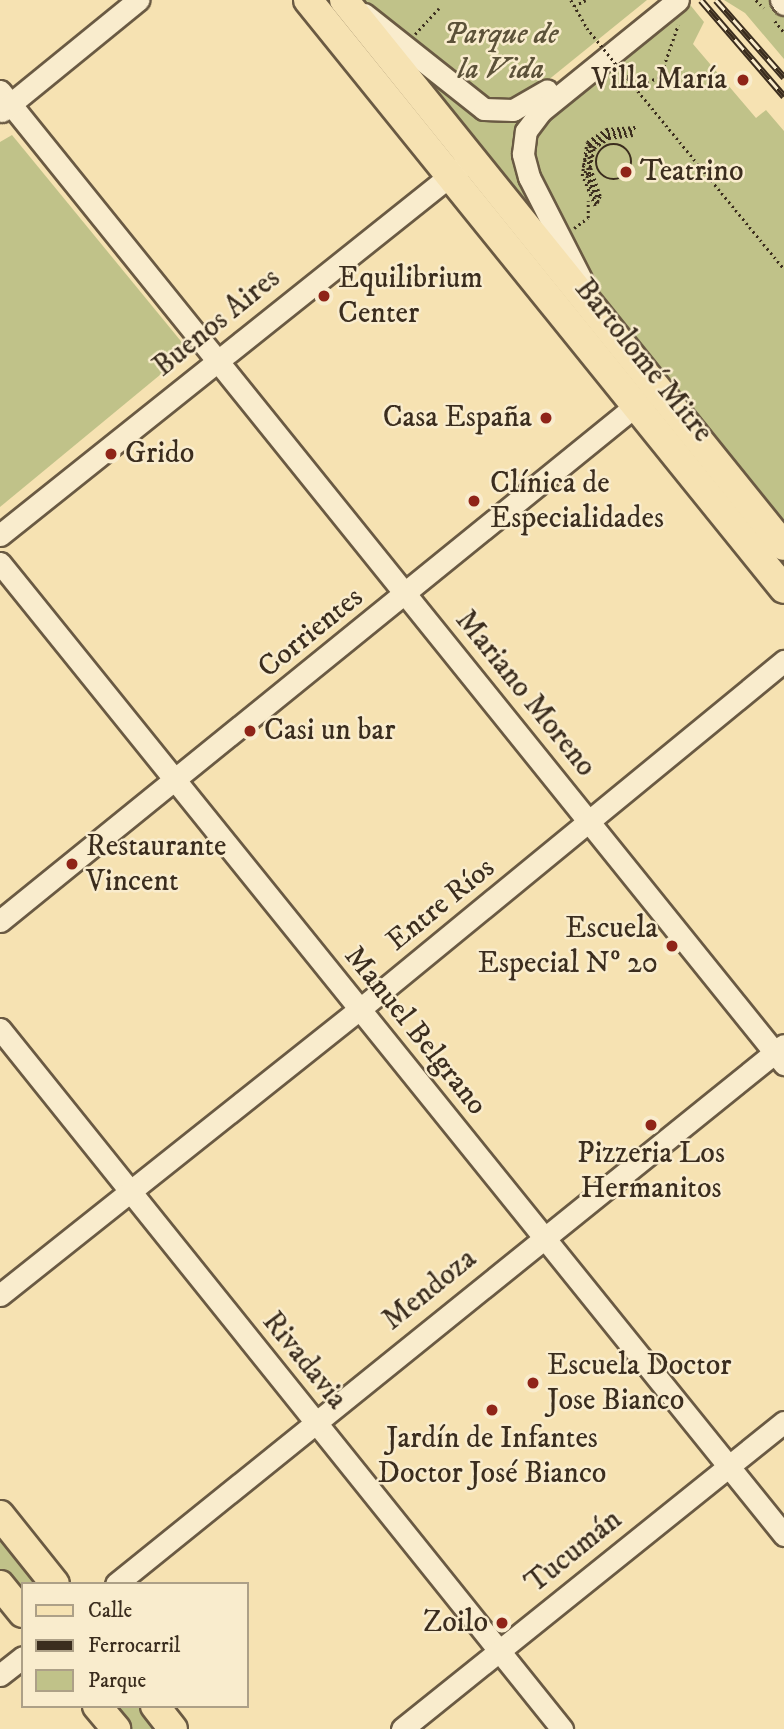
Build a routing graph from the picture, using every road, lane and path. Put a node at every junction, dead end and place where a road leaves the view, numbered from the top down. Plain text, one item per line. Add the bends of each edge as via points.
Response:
1 (138, 0) edge
2 (308, 0) edge
3 (344, 0) edge
4 (571, 0) edge
5 (586, 0) edge
6 (657, 0) edge
7 (678, 0) edge
8 (579, 2) edge
9 (574, 6) junction
10 (439, 8) dead end
11 (680, 22) dead end
12 (413, 36) dead end
13 (624, 74) junction
14 (3, 102) edge
15 (617, 144) joint
16 (461, 167) junction
17 (588, 201) dead end
18 (597, 203) joint
19 (559, 236) junction
20 (784, 269) edge
21 (603, 322) junction
22 (218, 361) junction
23 (647, 397) junction
24 (0, 535) edge
25 (784, 546) edge
26 (0, 563) edge
27 (784, 589) edge
28 (406, 594) junction
29 (784, 661) edge
30 (175, 782) junction
31 (590, 822) junction
32 (0, 921) edge
33 (360, 1009) junction
34 (0, 1029) edge
35 (781, 1054) edge
36 (131, 1191) junction
37 (543, 1237) junction
38 (0, 1296) edge
39 (315, 1422) junction
40 (784, 1422) edge
41 (729, 1467) junction
42 (0, 1515) edge
43 (784, 1535) edge
44 (53, 1582) edge
45 (118, 1582) edge
46 (0, 1585) edge
47 (21, 1611) edge
48 (500, 1650) junction
49 (21, 1659) edge
50 (0, 1675) edge
51 (99, 1708) edge
52 (157, 1708) edge
53 (116, 1729) edge
54 (173, 1729) edge
55 (402, 1729) edge
56 (562, 1729) edge

1 - 14 street
2 - 16 main road
3 - 6 street via 406,44 476,105 503,112 532,103
3 - 16 main road
4 - 9 path
5 - 8 path
7 - 19 street via 541,111 526,131 525,164
8 - 9 path
9 - 13 path, bridge
10 - 12 path
11 - 13 path via 660,77 647,82
13 - 20 path
14 - 22 street, Mariano Moreno
15 - 15 path via 629,152 632,166 623,178 609,180 597,170 596,158 602,148
16 - 21 main road, Bartolomé Mitre
16 - 22 street, Buenos Aires
16 - 23 main road, Bartolomé Mitre
17 - 19 path via 588,218
18 - 18 path via 590,167 594,148 608,138 634,131 606,129 587,142 582,176
19 - 21 street
21 - 23 main road, Bartolomé Mitre
22 - 24 street, Buenos Aires
22 - 28 street, Mariano Moreno
23 - 25 main road, Bartolomé Mitre
23 - 27 main road, Bartolomé Mitre
23 - 28 street, Corrientes
26 - 30 street, Manuel Belgrano
28 - 30 street, Corrientes
28 - 31 street, Mariano Moreno
29 - 31 street, Entre Ríos
30 - 32 street, Corrientes
30 - 33 street, Manuel Belgrano
31 - 33 street, Entre Ríos
31 - 35 street, Mariano Moreno
33 - 36 street, Entre Ríos
33 - 37 street, Manuel Belgrano
34 - 36 street, Rivadavia
35 - 37 street, Mendoza
36 - 38 street, Entre Ríos
36 - 39 street, Rivadavia
37 - 39 street, Mendoza
37 - 41 street, Manuel Belgrano
39 - 45 street, Mendoza
39 - 48 street, Rivadavia
40 - 41 street, Tucumán
41 - 43 street, Manuel Belgrano
41 - 48 street, Tucumán
42 - 44 main road
46 - 47 main road
48 - 55 street, Tucumán
48 - 56 street, Rivadavia
49 - 50 street
51 - 53 main road
52 - 54 main road

